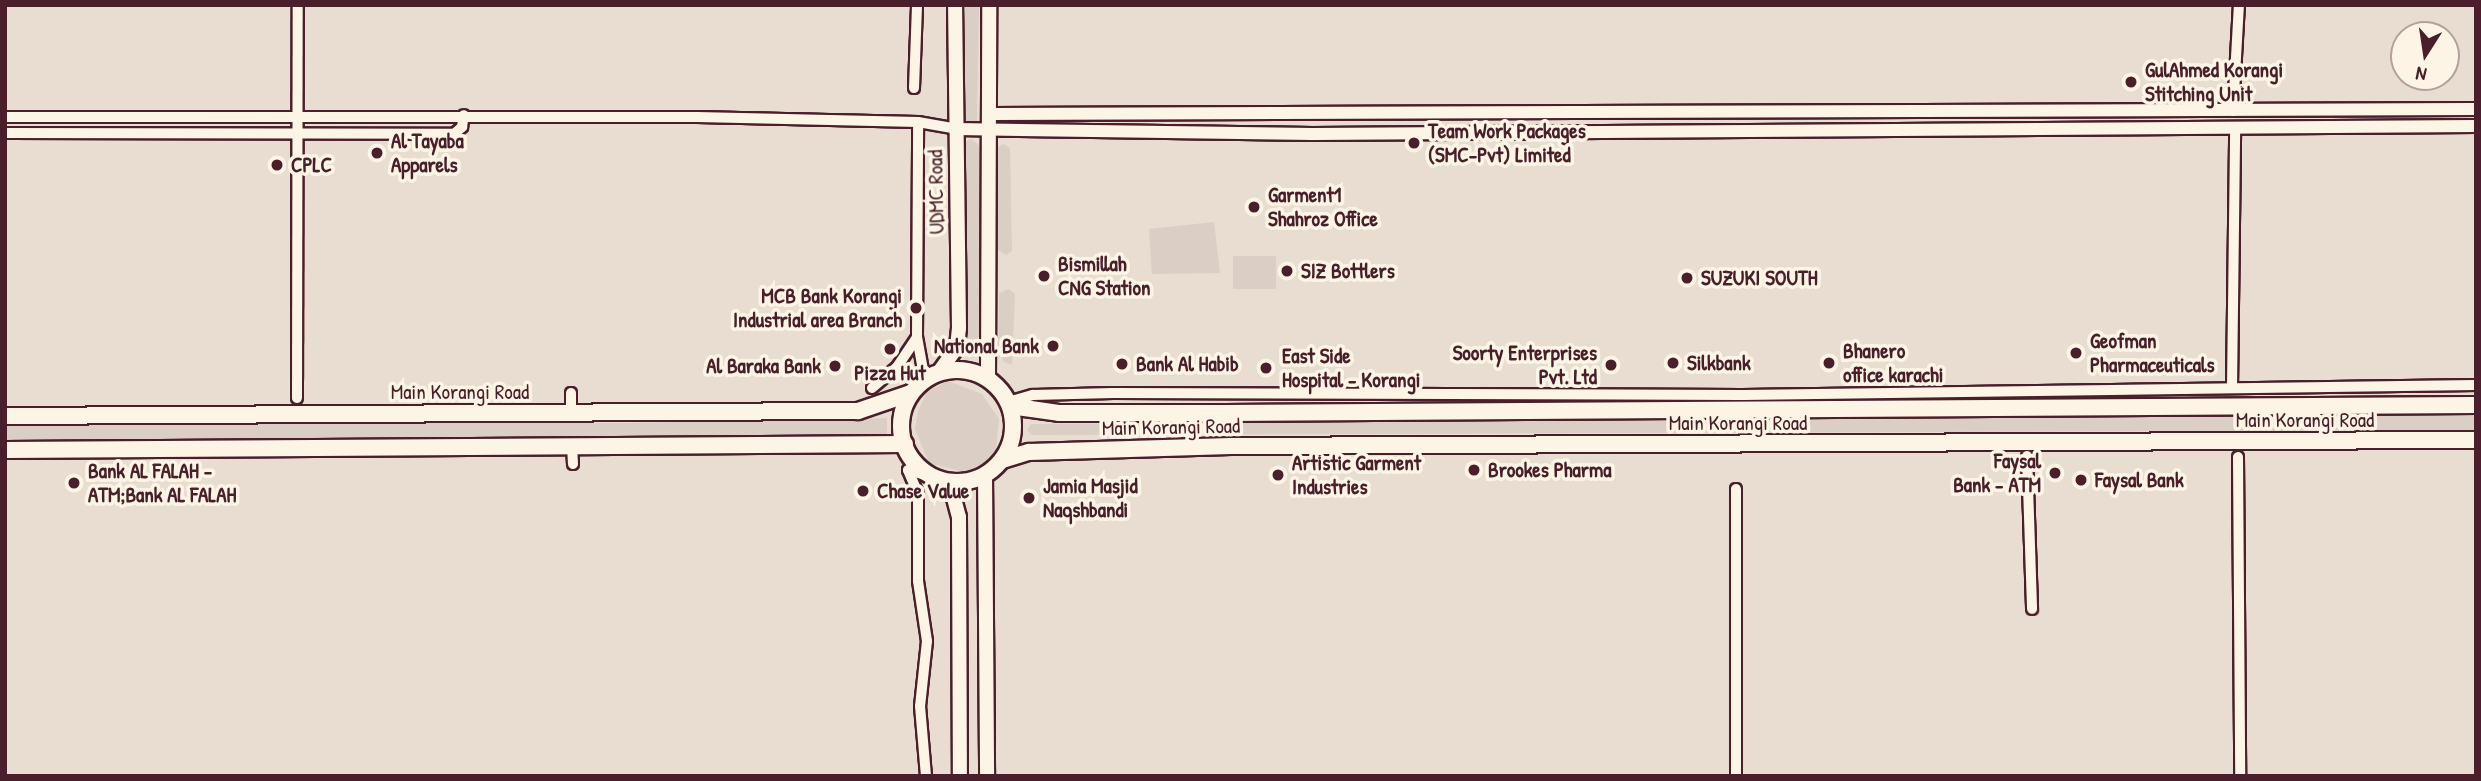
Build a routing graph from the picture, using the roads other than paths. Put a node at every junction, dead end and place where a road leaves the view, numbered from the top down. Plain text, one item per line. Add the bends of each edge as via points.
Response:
1 (298, 5) edge
2 (917, 5) edge
3 (955, 5) edge
4 (989, 5) edge
5 (2239, 5) edge
6 (914, 88) dead end
7 (2476, 109) edge
8 (2233, 111) junction
9 (2251, 111) junction
10 (1601, 112) junction
11 (1708, 112) junction
12 (1827, 112) junction
13 (990, 114) junction
14 (1434, 114) junction
15 (299, 116) junction
16 (464, 116) junction
17 (1313, 116) junction
18 (5, 117) edge
19 (103, 117) junction
20 (918, 122) junction
21 (2476, 126) edge
22 (956, 129) junction
23 (1827, 130) junction
24 (2251, 130) junction
25 (2235, 131) junction
26 (989, 132) junction
27 (1600, 132) junction
28 (1709, 132) junction
29 (5, 133) edge
30 (103, 133) junction
31 (1434, 133) junction
32 (299, 134) junction
33 (1313, 134) junction
34 (917, 337) junction
35 (939, 372) junction
36 (988, 378) junction
37 (925, 381) junction
38 (2476, 385) edge
39 (872, 388) dead end
40 (2232, 388) junction
41 (571, 393) dead end
42 (911, 393) junction
43 (1226, 395) junction
44 (297, 398) dead end
45 (1009, 404) junction
46 (2476, 405) edge
47 (571, 413) junction
48 (1225, 414) junction
49 (5, 416) edge
50 (2476, 440) edge
51 (905, 444) junction
52 (572, 445) junction
53 (5, 450) edge
54 (2027, 456) dead end
55 (2238, 457) dead end
56 (1002, 460) junction
57 (573, 464) dead end
58 (985, 474) junction
59 (940, 479) junction
60 (1737, 489) dead end
61 (2032, 609) dead end
62 (926, 776) edge
63 (960, 776) edge
64 (987, 776) edge
65 (1736, 776) edge
66 (2240, 776) edge

1 - 15 street
2 - 6 street
3 - 22 main road, UDMC Road
4 - 13 main road
5 - 8 street
7 - 9 street
8 - 9 street
8 - 12 street
9 - 24 street
10 - 11 street
10 - 14 street
10 - 27 street
11 - 12 street
11 - 28 street
12 - 23 street
13 - 17 street
13 - 26 main road
14 - 17 street
14 - 31 street
15 - 16 street
15 - 19 street
15 - 32 street
16 - 20 street
16 - 32 street via 462,127 454,134
17 - 33 street
18 - 19 street
19 - 30 street
20 - 22 street
20 - 34 street
21 - 24 street
22 - 26 street
22 - 35 main road, UDMC Road via 959,328 957,346
23 - 25 street
23 - 28 street
24 - 25 street
25 - 40 street
26 - 33 street
26 - 36 main road
27 - 28 street
27 - 31 street
29 - 30 street
30 - 32 street
31 - 33 street
32 - 44 street
34 - 37 street
34 - 39 street via 897,368
35 - 36 main road via 956,370
35 - 37 main road
36 - 45 main road
37 - 42 main road
38 - 40 street
40 - 43 street via 1743,395
41 - 47 street
42 - 47 main road, Main Korangi Road via 858,411
42 - 51 main road via 903,410
43 - 45 street via 1068,393
43 - 48 street
45 - 48 main road, Main Korangi Road via 1059,413
45 - 56 main road via 1011,443
46 - 48 main road, Main Korangi Road
47 - 49 main road, Main Korangi Road
50 - 56 main road, Main Korangi Road via 1112,456 1029,452
51 - 52 main road
51 - 59 main road via 916,463
52 - 53 main road
52 - 57 street
54 - 61 street
55 - 66 street
56 - 58 main road
58 - 59 main road via 962,482
58 - 64 main road
59 - 62 street via 908,470 918,494 918,581 926,641 920,706
59 - 63 main road via 952,491 959,517
60 - 65 street

